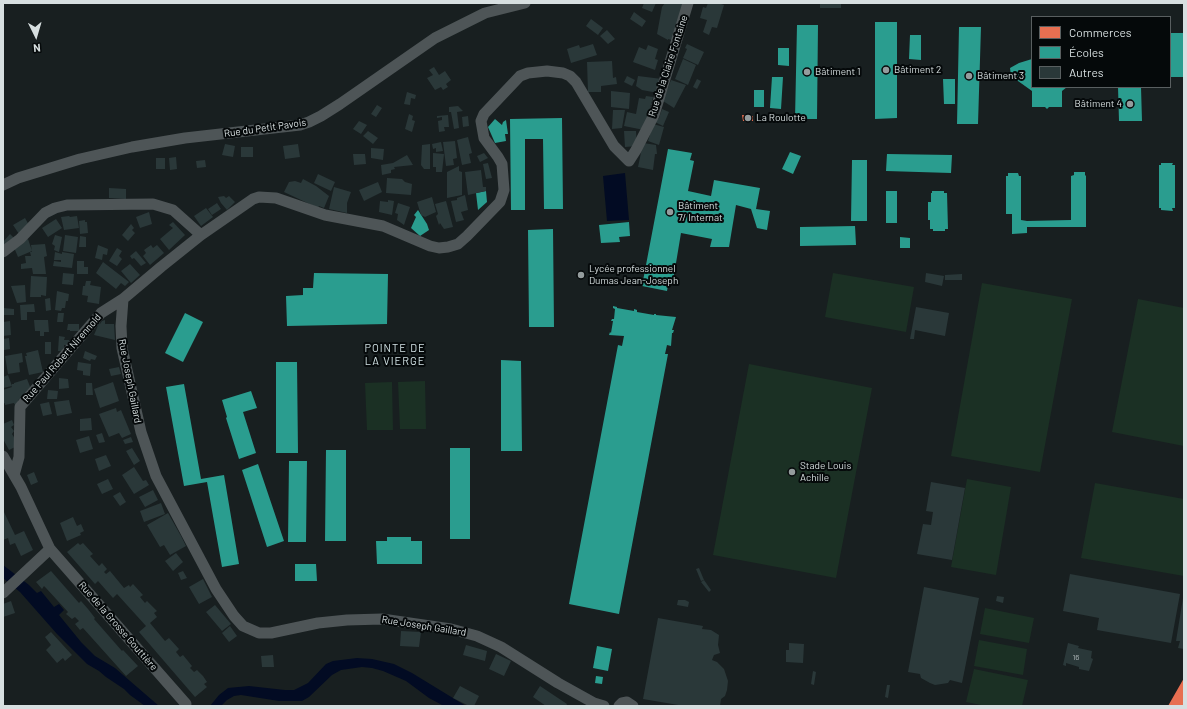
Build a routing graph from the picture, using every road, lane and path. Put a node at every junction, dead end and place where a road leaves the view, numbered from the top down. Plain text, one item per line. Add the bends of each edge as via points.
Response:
1 (525, 3) edge
2 (688, 3) edge
3 (3, 185) edge
4 (201, 235) junction
5 (3, 252) edge
6 (123, 299) junction
7 (3, 456) edge
8 (14, 475) junction
9 (50, 549) junction
10 (7, 590) edge
11 (186, 704) dead end
12 (599, 704) edge
13 (619, 706) edge
14 (633, 706) edge

1 - 3 street, Rue du Petit Pavois via 485,13 435,38 310,122 132,147 80,159
2 - 4 street, Rue de la Claire Fontaine via 654,114 629,161 614,146 570,76 547,71 528,72 520,76 484,114 481,121 484,138 502,164 502,198 458,244 435,247 383,226 325,215 266,197 253,199
4 - 5 street via 172,210 153,204 67,205 45,214
4 - 6 street
6 - 8 street, Rue Paul Robert Nirennold via 101,313 20,407 19,458
6 - 12 street, Rue Joseph Gaillard via 120,326 122,348 141,432 156,476 216,589 244,626 259,632 271,633 318,623 382,619 451,629 477,636 502,647 558,683
7 - 8 street, Rue de la Grosse Gouttière
8 - 9 street, Rue de la Grosse Gouttière
9 - 10 street
9 - 11 street, Rue de la Grosse Gouttière
13 - 14 street via 627,702

